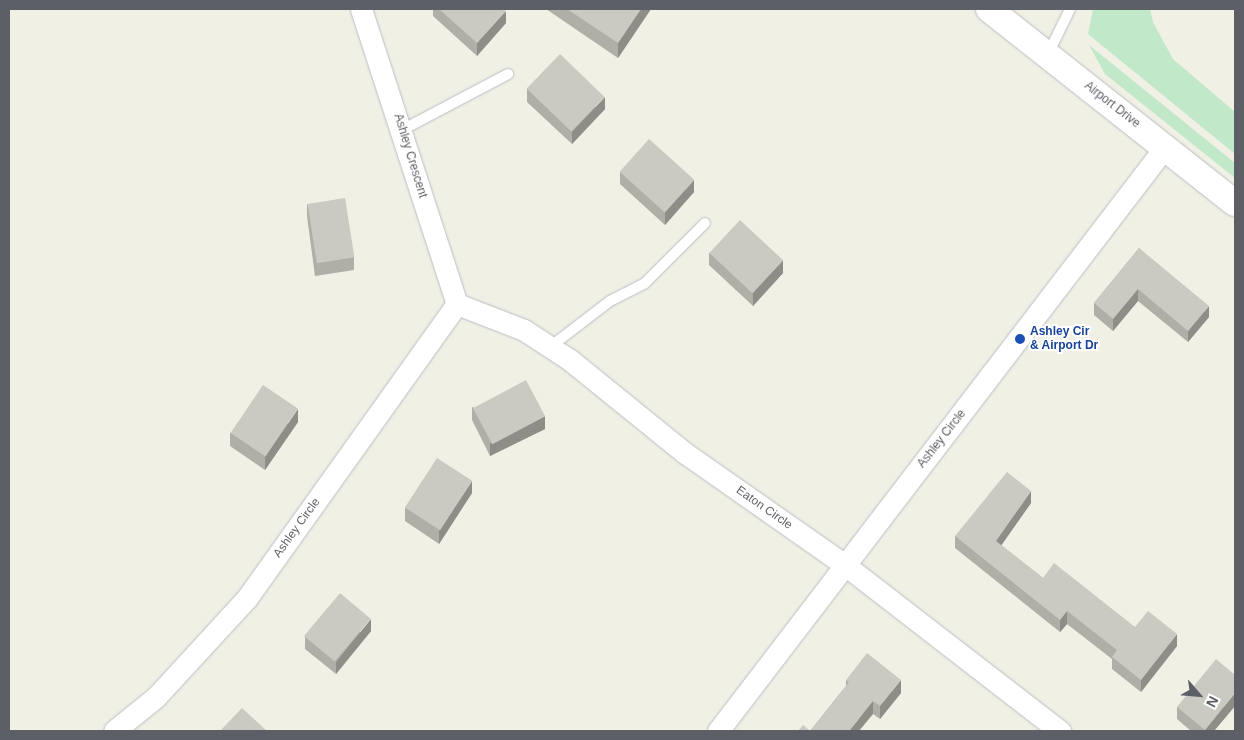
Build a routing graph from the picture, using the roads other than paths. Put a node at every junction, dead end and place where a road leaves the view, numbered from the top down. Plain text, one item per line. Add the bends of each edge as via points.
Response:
1 (361, 9) edge
2 (989, 9) edge
3 (1070, 9) edge
4 (1047, 55) junction
5 (508, 74) dead end
6 (402, 130) junction
7 (1165, 147) junction
8 (1235, 203) edge
9 (705, 223) dead end
10 (457, 304) junction
11 (550, 347) junction
12 (845, 565) junction
13 (114, 731) edge
14 (718, 731) edge
15 (1060, 731) edge

1 - 6 street, Ashley Crescent
2 - 4 street, Airport Drive
3 - 4 lane
4 - 7 street, Airport Drive
5 - 6 lane
6 - 10 street, Ashley Crescent
7 - 8 street, Airport Drive
7 - 12 street, Ashley Circle
9 - 11 lane via 644,284 610,301
10 - 11 street, Eaton Circle via 524,330
10 - 13 street, Ashley Circle via 247,598 156,697
11 - 12 street, Eaton Circle via 685,453
12 - 14 street, Ashley Circle
12 - 15 street, Eaton Circle

